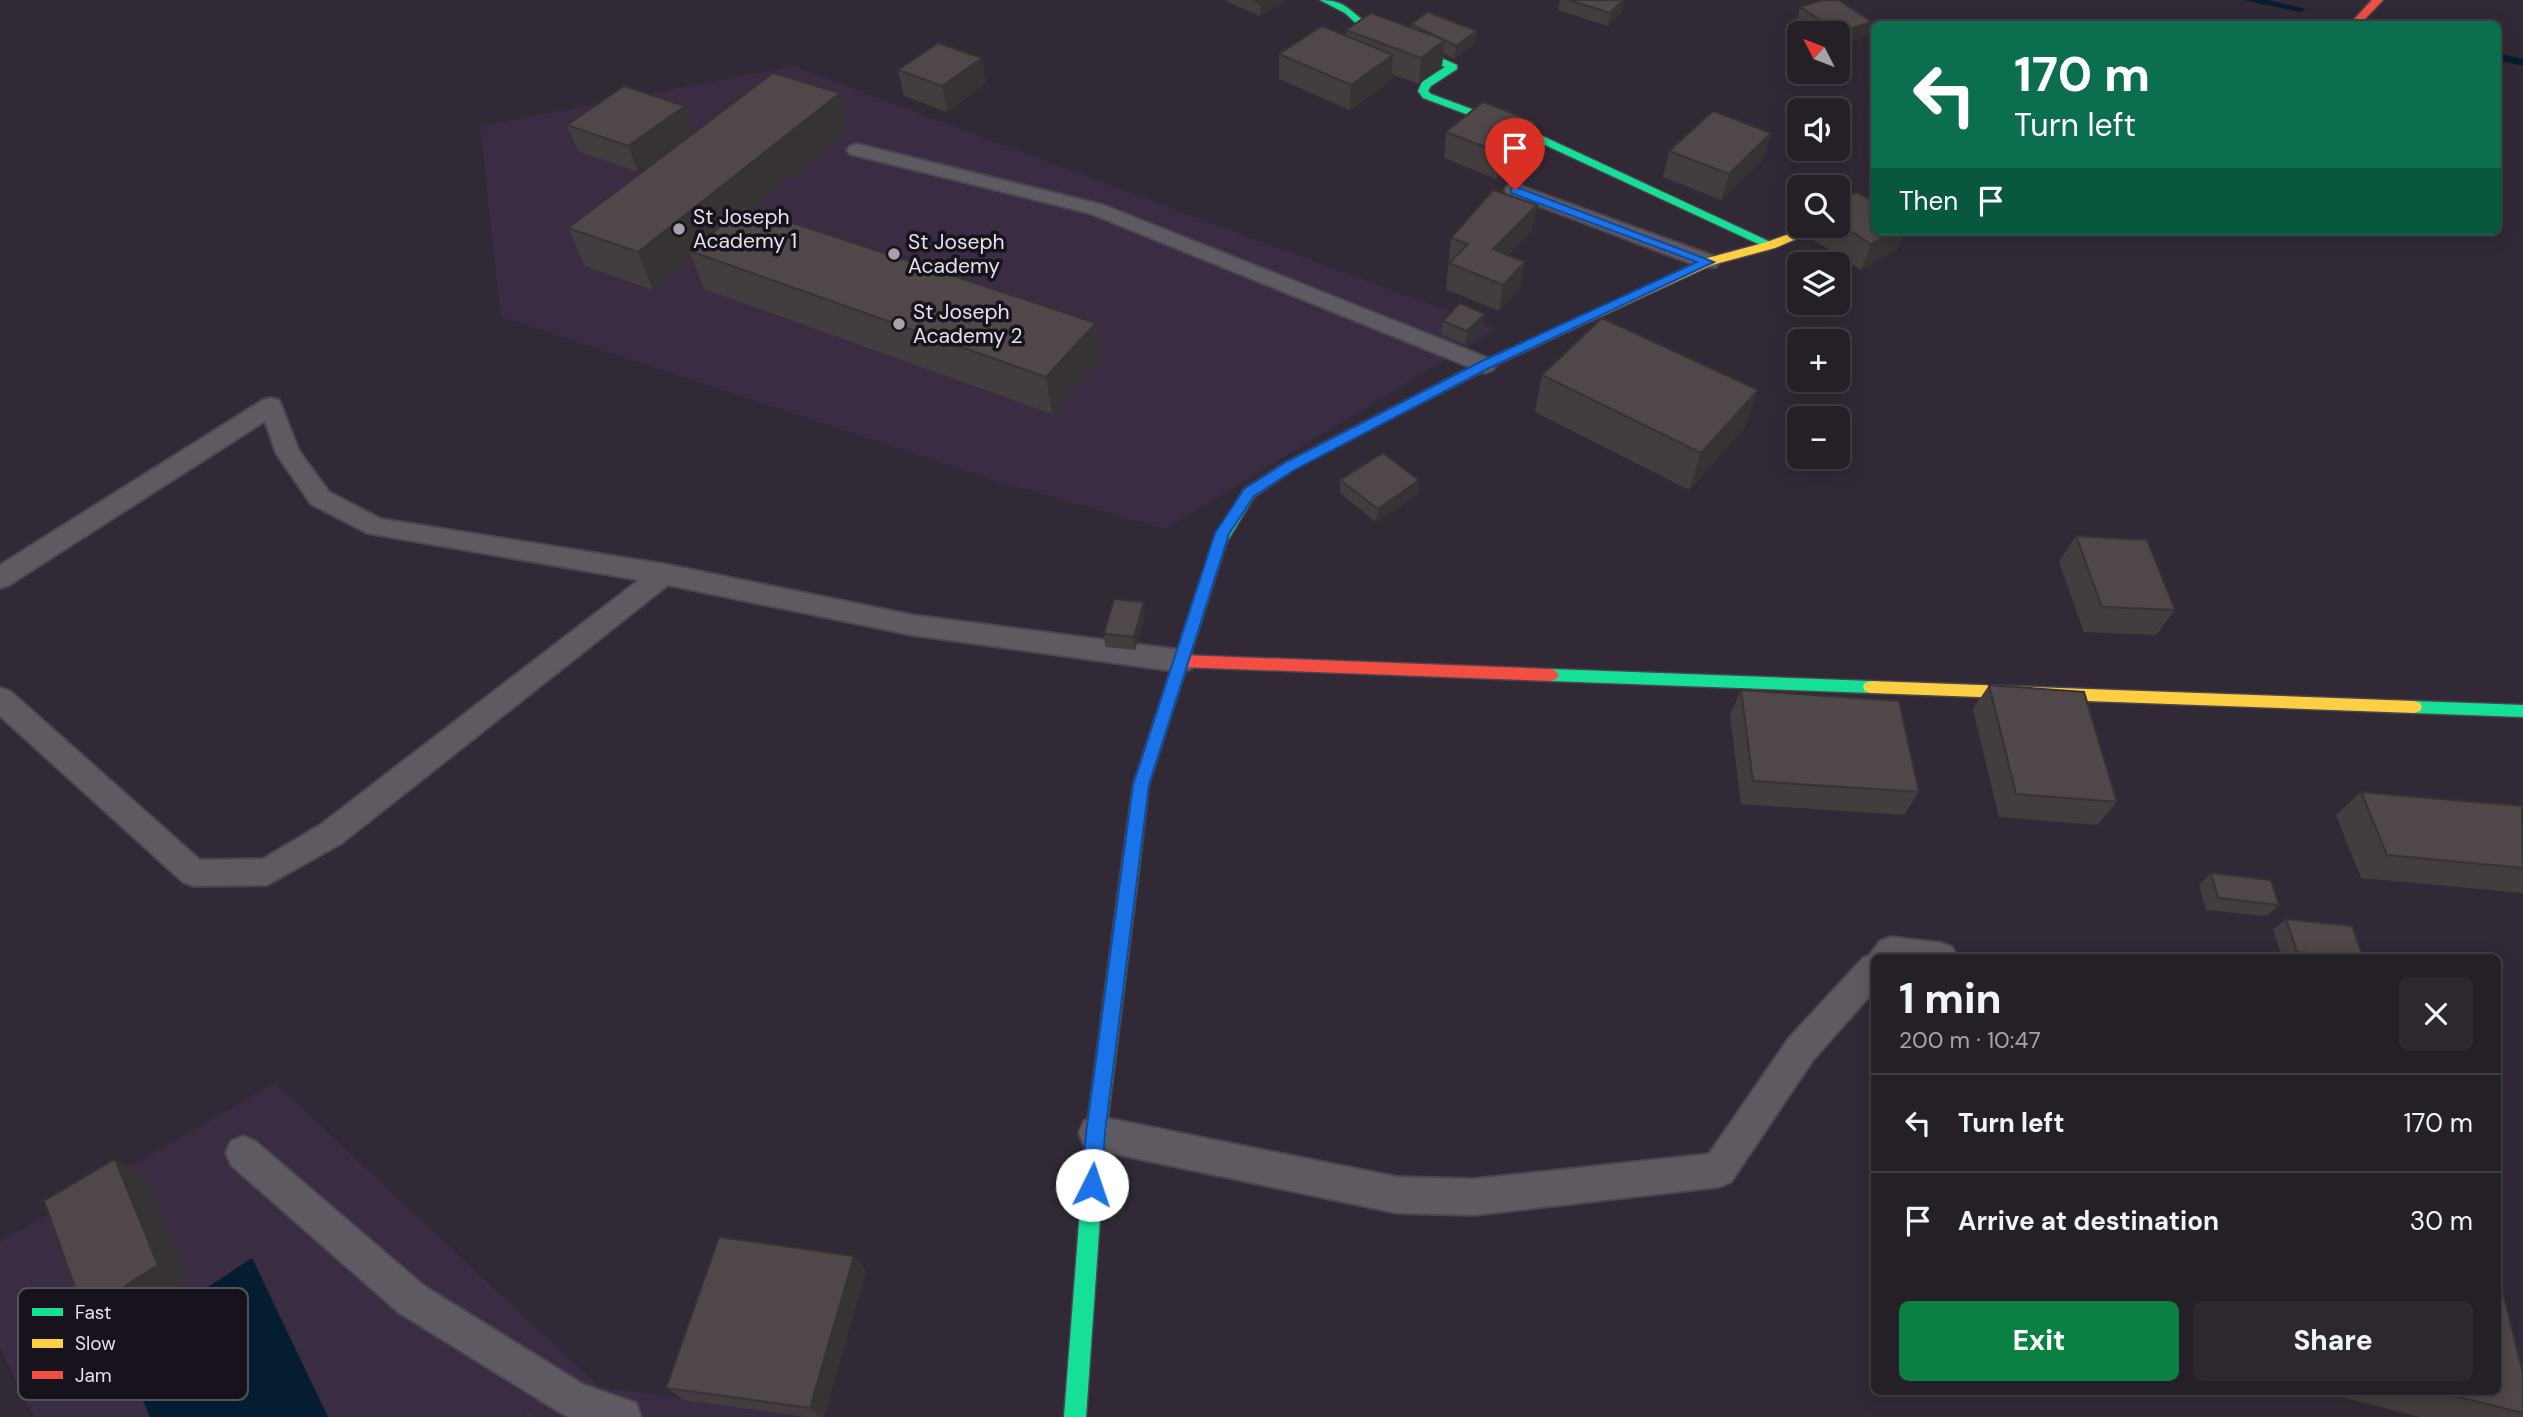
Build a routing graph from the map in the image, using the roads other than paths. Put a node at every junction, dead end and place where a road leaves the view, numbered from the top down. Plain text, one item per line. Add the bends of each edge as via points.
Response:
1 (1325, 0) edge
2 (2378, 0) edge
3 (2358, 21) edge
4 (857, 149) dead end
5 (1515, 190) dead end
6 (1790, 238) edge
7 (1772, 245) junction
8 (1708, 262) junction
9 (1485, 365) junction
10 (664, 574) junction
11 (0, 578) edge
12 (1181, 661) junction
13 (0, 699) edge
14 (2523, 711) edge
15 (1888, 954) edge
16 (1916, 954) edge
17 (1871, 971) edge
18 (1096, 1133) junction
19 (243, 1153) dead end
20 (622, 1417) edge
21 (1075, 1417) edge

1 - 7 street via 1349,11 1367,28 1453,67 1426,85 1423,91 1427,96 1532,135
2 - 3 street
4 - 9 lane via 1096,209
5 - 8 lane
6 - 7 street
7 - 8 street
8 - 9 street
9 - 12 street via 1291,465 1249,492 1222,533
10 - 11 lane via 376,527 320,498 288,453 271,406
10 - 12 lane via 912,625
10 - 13 lane via 331,834 267,872 194,873
12 - 14 street
12 - 18 street via 1141,785
15 - 16 lane
17 - 18 lane via 1801,1049 1719,1170 1474,1197 1397,1195
18 - 21 street
19 - 20 lane via 411,1299 574,1400

